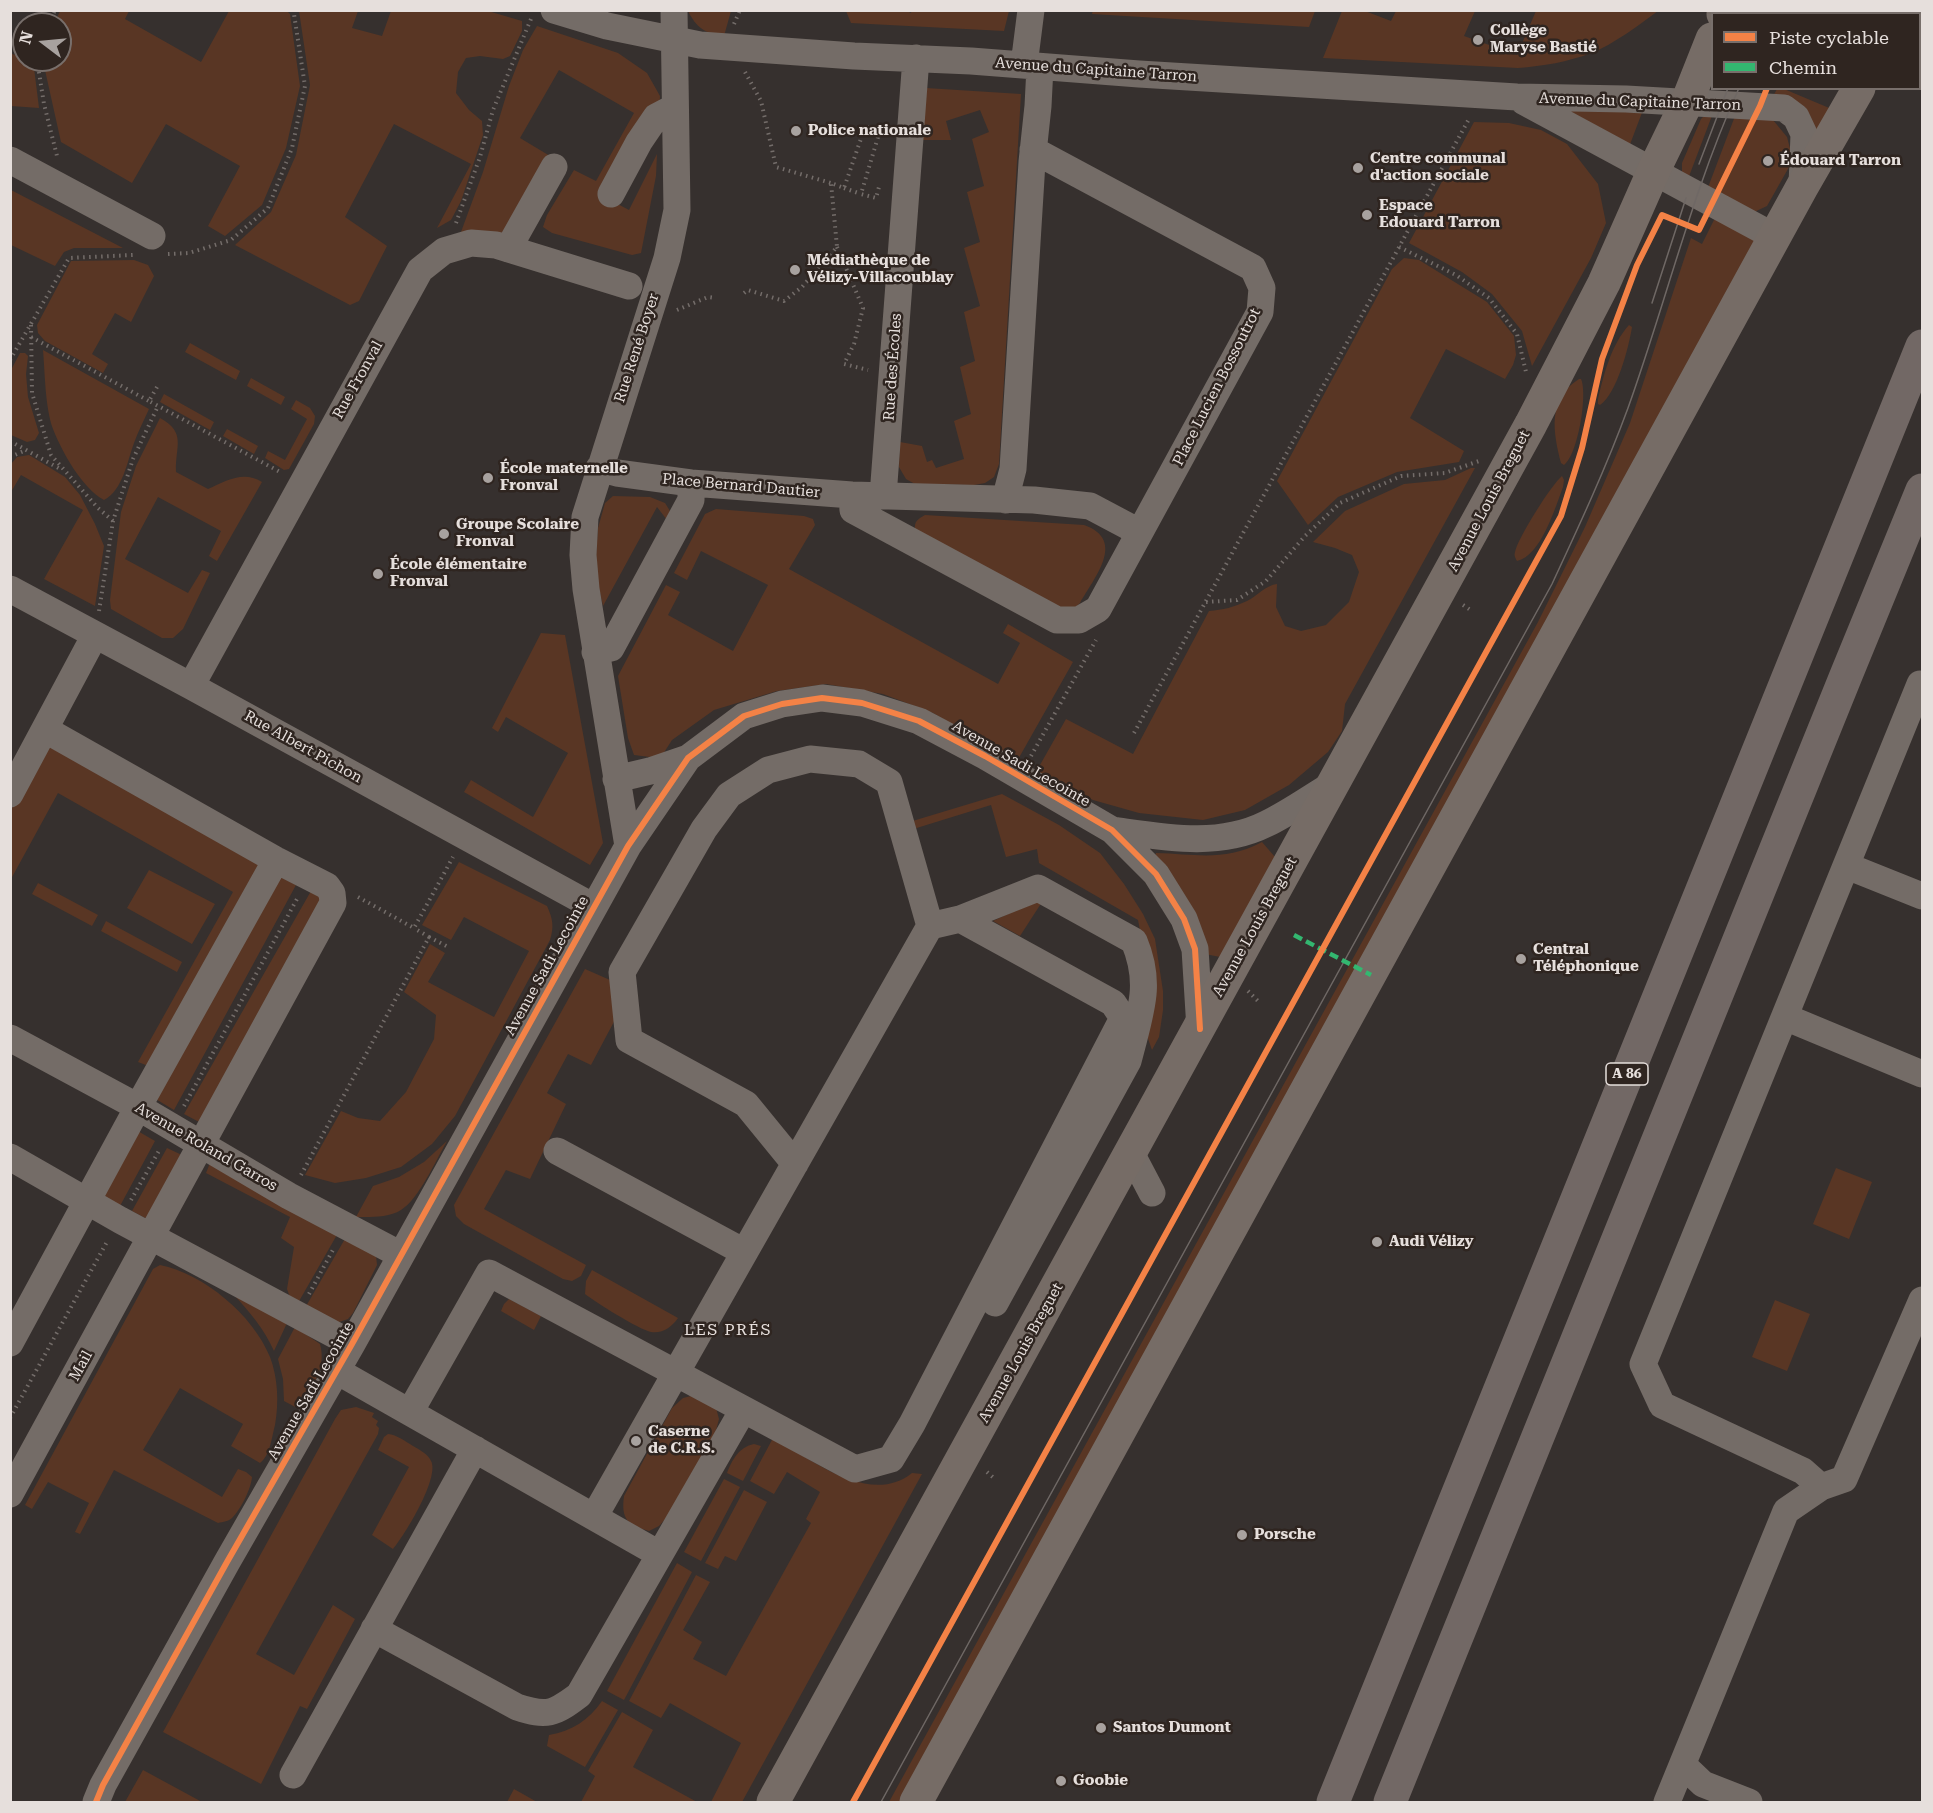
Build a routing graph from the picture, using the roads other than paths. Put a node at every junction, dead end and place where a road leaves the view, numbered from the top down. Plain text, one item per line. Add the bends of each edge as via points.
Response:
1 (554, 10) edge
2 (626, 10) edge
3 (674, 10) edge
4 (1031, 10) edge
5 (676, 41) junction
6 (1711, 44) edge
7 (916, 58) junction
8 (1032, 66) junction
9 (1858, 90) edge
10 (1516, 97) junction
11 (1687, 102) junction
12 (675, 107) junction
13 (1033, 150) junction
14 (10, 160) edge
15 (554, 167) dead end
16 (1654, 170) junction
17 (1802, 188) junction
18 (611, 194) dead end
19 (1775, 237) junction
20 (151, 249) road end
21 (508, 249) junction
22 (629, 286) dead end
23 (1923, 346) edge
24 (599, 468) junction
25 (691, 483) junction
26 (1923, 490) edge
27 (852, 495) junction
28 (883, 496) junction
29 (1005, 500) junction
30 (1139, 532) junction
31 (10, 589) edge
32 (95, 635) junction
33 (595, 652) junction
34 (1920, 684) dead end
35 (191, 686) junction
36 (1916, 715) edge
37 (46, 729) junction
38 (688, 758) junction
39 (616, 779) junction
40 (1333, 784) junction
41 (10, 794) edge
42 (1112, 830) junction
43 (628, 846) junction
44 (276, 860) junction
45 (1847, 866) junction
46 (1923, 896) edge
47 (594, 907) junction
48 (960, 919) junction
49 (930, 926) junction
50 (1785, 1017) junction
51 (1200, 1029) junction
52 (1128, 1030) junction
53 (10, 1038) edge
54 (1923, 1074) edge
55 (138, 1107) junction
56 (200, 1144) junction
57 (557, 1151) dead end
58 (1131, 1153) junction
59 (10, 1157) edge
60 (795, 1164) junction
61 (1152, 1193) dead end
62 (88, 1201) junction
63 (152, 1236) junction
64 (744, 1252) junction
65 (401, 1255) junction
66 (1923, 1300) edge
67 (10, 1343) edge
68 (352, 1344) junction
69 (337, 1371) junction
70 (675, 1373) junction
71 (742, 1410) junction
72 (410, 1412) junction
73 (475, 1449) junction
74 (1821, 1487) junction
75 (10, 1494) edge
76 (594, 1516) junction
77 (659, 1554) junction
78 (374, 1629) junction
79 (1683, 1765) junction
80 (293, 1775) dead end
81 (1741, 1801) edge
82 (96, 1803) edge
83 (773, 1803) edge
84 (916, 1803) edge
85 (1333, 1803) edge
86 (1390, 1803) edge
87 (1667, 1803) edge

1 - 5 street, Avenue du Capitaine Tarron
2 - 5 street
3 - 5 street, Rue René Boyer
4 - 8 street
5 - 7 street, Avenue du Capitaine Tarron
5 - 12 street, Rue René Boyer
6 - 11 main road, Avenue Louis Breguet
7 - 8 street, Avenue du Capitaine Tarron
7 - 28 street, Rue des Écoles
8 - 10 street, Avenue du Capitaine Tarron
8 - 13 street via 1038,106
9 - 17 main road
10 - 11 street, Avenue du Capitaine Tarron
10 - 16 street, Avenue du Capitaine Tarron
11 - 16 main road, Avenue Louis Breguet
11 - 17 street, Avenue du Capitaine Tarron via 1784,108 1796,117 1804,134
12 - 18 street via 656,117
12 - 24 street, Rue René Boyer via 677,210 667,258
13 - 29 street via 1013,469
13 - 30 street, Place Lucien Bossoutrot via 1253,268 1262,288 1260,312
14 - 20 street via 64,190
15 - 21 street
16 - 19 street, Avenue du Capitaine Tarron
16 - 40 main road, Avenue Louis Breguet via 1605,283
17 - 19 main road
19 - 84 main road
21 - 22 street, Rue Fronval
21 - 35 street, Rue Fronval via 471,243 444,251 420,270
23 - 85 highway, A 86
24 - 25 street, Place Bernard Dautier
24 - 33 street, Rue René Boyer via 585,517 583,555
25 - 27 street, Place Bernard Dautier
25 - 33 street via 691,500 611,648
26 - 86 highway
27 - 28 street, Place Bernard Dautier
27 - 30 street, Place Lucien Bossoutrot via 853,510 1057,620 1079,620 1098,609
28 - 29 street
29 - 30 street via 1090,506
31 - 32 street, Rue Albert Pichon
32 - 35 street, Rue Albert Pichon
32 - 37 street
33 - 39 street, Rue René Boyer
34 - 36 street
35 - 47 street, Rue Albert Pichon
36 - 45 street
37 - 41 street
37 - 44 street
38 - 39 street, Avenue Sadi Lecointe
38 - 42 street, Avenue Sadi Lecointe via 744,716 782,704 822,698 862,703 919,721
38 - 43 street, Avenue Sadi Lecointe
39 - 43 street, Rue René Boyer
40 - 42 street, Avenue Sadi Lecointe via 1267,824 1216,838 1183,840
40 - 51 main road, Avenue Louis Breguet
42 - 51 street, Avenue Sadi Lecointe via 1156,874 1184,919 1195,949
43 - 47 street, Avenue Sadi Lecointe
44 - 55 street
44 - 56 street, Mail via 327,886 333,903
45 - 46 street
45 - 50 street
47 - 65 street, Avenue Sadi Lecointe
48 - 49 street
48 - 52 street via 1113,1003
48 - 52 street via 1038,888 1134,941 1141,957 1144,994 1143,1004
49 - 60 street
49 - 60 street via 889,782 859,764 810,759 768,770 729,795 704,829 622,972 629,1040 746,1104
50 - 54 street
50 - 74 street via 1643,1364 1662,1405 1803,1471
51 - 58 main road, Avenue Louis Breguet
52 - 71 street via 891,1460 855,1469
53 - 55 street, Avenue Roland Garros
55 - 56 street, Avenue Roland Garros
55 - 62 street
56 - 63 street, Mail
56 - 65 street, Avenue Roland Garros
57 - 64 street
58 - 61 street
58 - 83 main road, Avenue Louis Breguet
59 - 62 street
60 - 64 street
62 - 63 street
62 - 67 street
63 - 68 street
63 - 75 street, Mail
64 - 70 street
65 - 68 street, Avenue Sadi Lecointe
66 - 74 street via 1844,1479
68 - 69 street, Avenue Sadi Lecointe
69 - 72 street
69 - 82 street, Avenue Sadi Lecointe via 219,1558
70 - 71 street
70 - 72 street via 489,1273
70 - 76 street
71 - 77 street
72 - 73 street
73 - 76 street
73 - 78 street
74 - 79 street via 1786,1511
76 - 77 street
77 - 78 street via 579,1695 560,1709 539,1714 517,1707
78 - 80 street
79 - 81 street via 1703,1784
79 - 87 street

